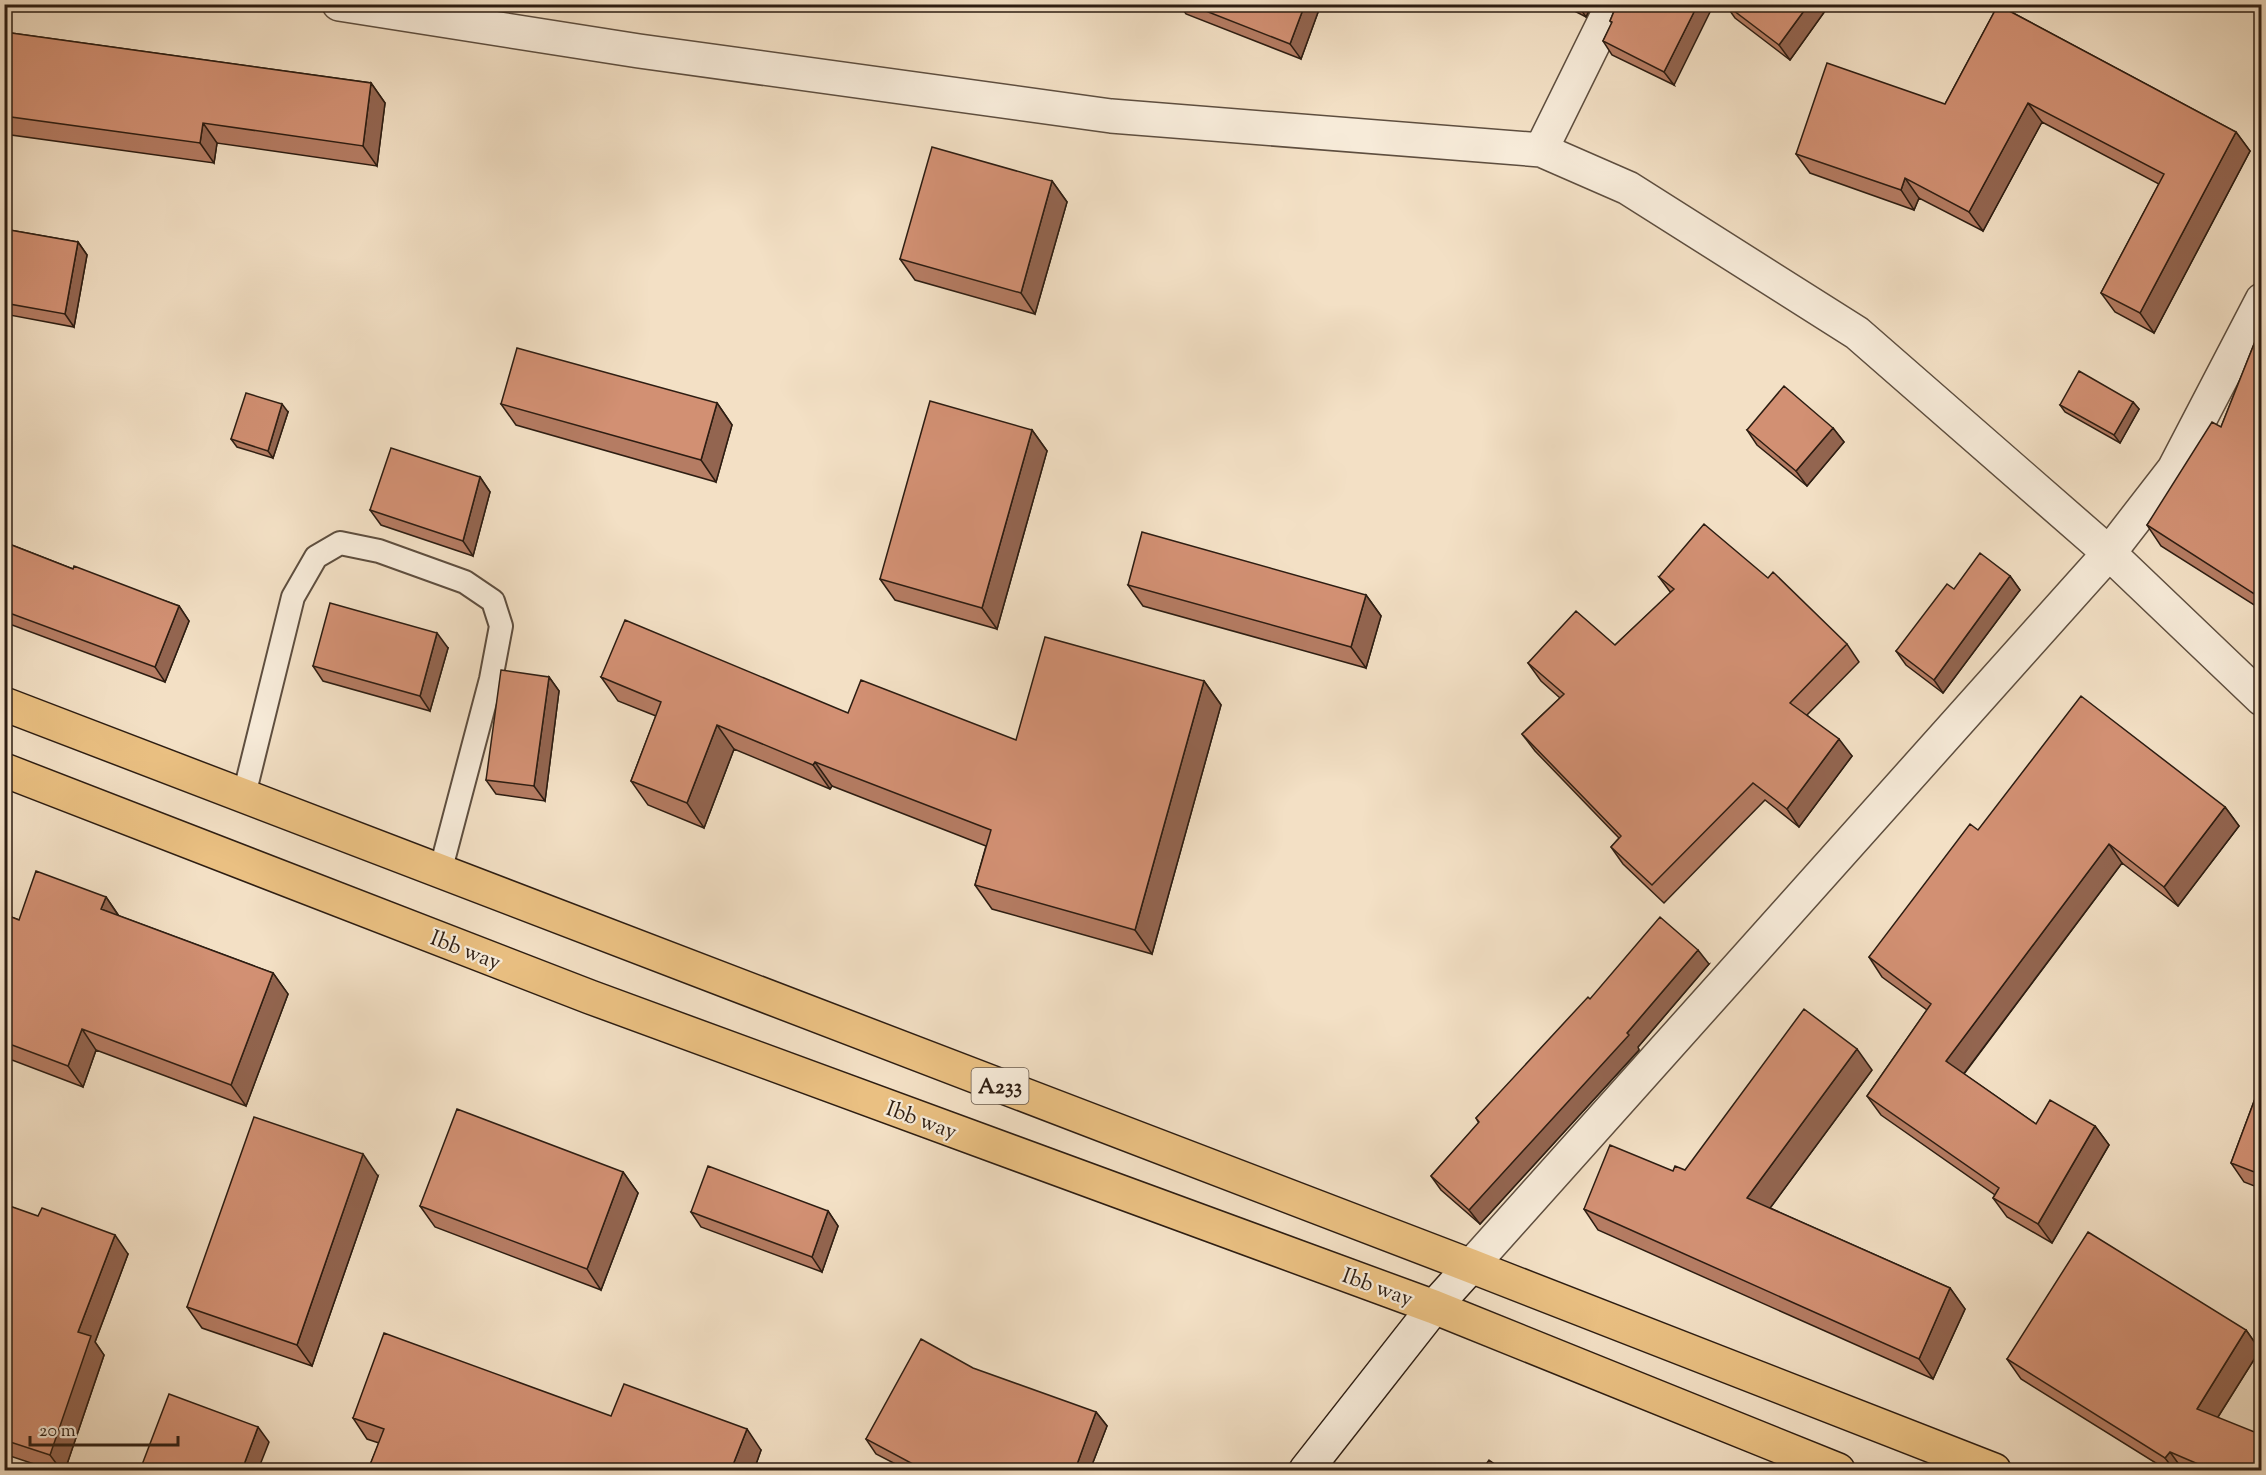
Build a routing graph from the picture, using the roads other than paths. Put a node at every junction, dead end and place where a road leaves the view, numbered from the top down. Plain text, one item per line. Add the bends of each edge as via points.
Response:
1 (339, 4) edge
2 (1613, 4) edge
3 (1541, 150) junction
4 (2262, 300) edge
5 (2109, 553) junction
6 (2262, 699) edge
7 (4, 704) edge
8 (4, 770) edge
9 (244, 795) junction
10 (440, 872) junction
11 (1471, 1266) junction
12 (1434, 1307) junction
13 (1306, 1470) edge
14 (1838, 1470) edge
15 (1994, 1470) edge

1 - 3 street via 639,51 1111,117
2 - 3 street
3 - 5 street via 1628,188 1857,333
4 - 5 street via 2174,469
5 - 6 street
5 - 11 street
7 - 9 highway, A233
8 - 12 highway, Ibb way / A233 via 590,997
9 - 10 highway, A233
9 - 10 lane via 292,597 316,557 340,543 379,550 465,582 493,601 501,626 491,679
10 - 11 highway, A233
11 - 12 street
11 - 15 highway, A233
12 - 13 street
12 - 14 highway, Ibb way / A233

